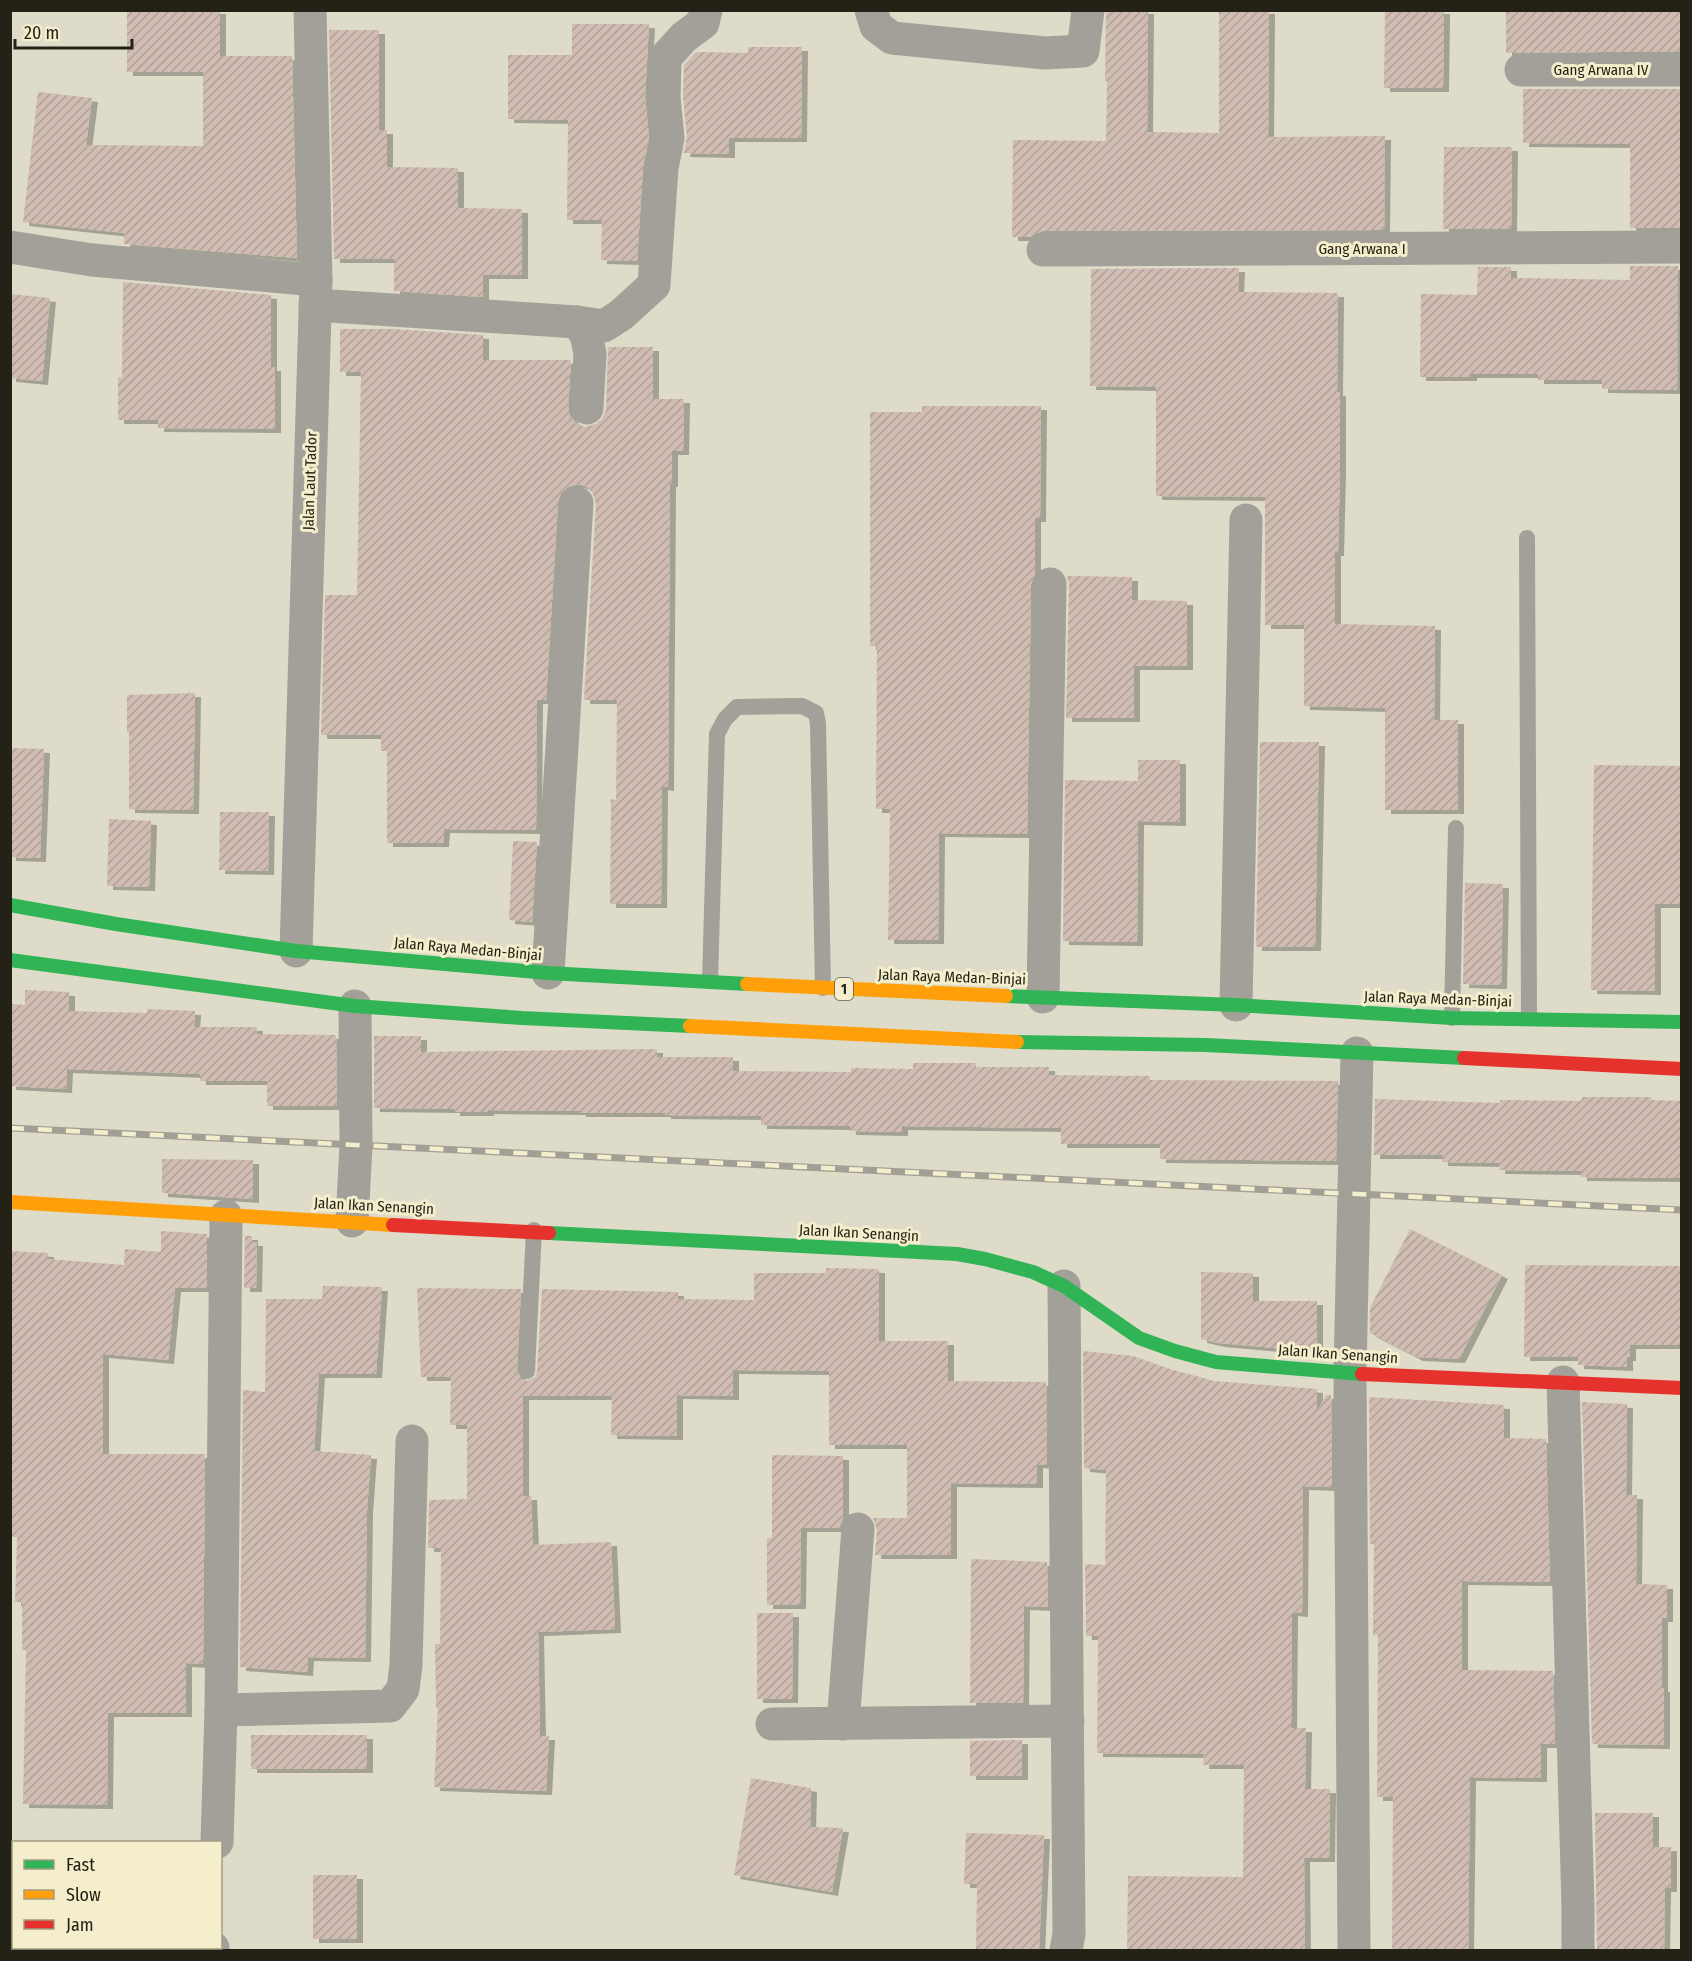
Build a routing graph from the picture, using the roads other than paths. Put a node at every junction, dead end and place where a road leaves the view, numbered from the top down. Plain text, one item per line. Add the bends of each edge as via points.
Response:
1 (310, 10) edge
2 (706, 10) edge
3 (871, 10) edge
4 (1088, 10) edge
5 (1521, 70) dead end
6 (1682, 70) edge
7 (10, 247) edge
8 (1682, 247) edge
9 (1043, 250) dead end
10 (316, 292) junction
11 (576, 322) junction
12 (587, 408) dead end
13 (576, 503) dead end
14 (1246, 520) dead end
15 (1527, 538) dead end
16 (1050, 584) dead end
17 (1456, 828) dead end
18 (10, 905) edge
19 (296, 951) junction
20 (10, 960) edge
21 (548, 973) junction
22 (710, 981) junction
23 (823, 988) junction
24 (1042, 997) junction
25 (356, 1006) junction
26 (1215, 1008) junction
27 (1529, 1017) junction
28 (1452, 1018) junction
29 (1682, 1022) edge
30 (1357, 1053) junction
31 (1682, 1069) edge
32 (10, 1202) edge
33 (226, 1216) junction
34 (352, 1221) junction
35 (534, 1230) junction
36 (1064, 1286) junction
37 (527, 1371) dead end
38 (1350, 1373) junction
39 (1563, 1382) junction
40 (1682, 1388) edge
41 (412, 1441) dead end
42 (858, 1529) dead end
43 (221, 1710) junction
44 (1068, 1721) junction
45 (772, 1724) dead end
46 (843, 1724) junction
47 (217, 1841) edge
48 (1066, 1950) edge
49 (1354, 1950) edge
50 (1578, 1950) edge

1 - 10 street, Jalan Laut Tador
2 - 11 street via 703,23 665,58 668,138 654,285 604,326
3 - 4 street via 876,26 892,38 1045,53 1083,51
5 - 6 street, Gang Arwana IV
7 - 10 street
8 - 9 street, Gang Arwana I
10 - 11 street
10 - 19 street, Jalan Laut Tador
11 - 12 street via 586,334 590,354
13 - 21 street
14 - 26 street
15 - 27 lane
16 - 24 street
17 - 28 lane
18 - 19 main road, Jalan Raya Medan-Binjai / 1
19 - 21 main road, Jalan Raya Medan-Binjai / 1
20 - 25 main road
21 - 22 main road, Jalan Raya Medan-Binjai / 1
22 - 23 main road, Jalan Raya Medan-Binjai / 1
22 - 23 lane via 717,734 724,719 737,707 802,706 816,713 818,724
23 - 24 main road, Jalan Raya Medan-Binjai / 1
24 - 26 main road, Jalan Raya Medan-Binjai / 1
25 - 30 main road via 1032,1043 1205,1040
25 - 34 street
26 - 28 main road, Jalan Raya Medan-Binjai / 1
27 - 28 main road, Jalan Raya Medan-Binjai / 1
27 - 29 main road, Jalan Raya Medan-Binjai / 1
30 - 31 main road
30 - 38 street
32 - 33 main road, Jalan Ikan Senangin
33 - 34 main road, Jalan Ikan Senangin
33 - 43 street
34 - 35 main road, Jalan Ikan Senangin
35 - 36 main road, Jalan Ikan Senangin via 957,1254 1033,1272
35 - 37 lane
36 - 38 main road, Jalan Ikan Senangin via 1139,1338 1175,1351 1216,1362
36 - 44 street
38 - 39 main road, Jalan Ikan Senangin
38 - 49 street
39 - 40 main road, Jalan Ikan Senangin
39 - 50 street
41 - 43 street via 403,1689 390,1706
42 - 46 street
43 - 47 street
44 - 46 street
44 - 48 street
45 - 46 street

